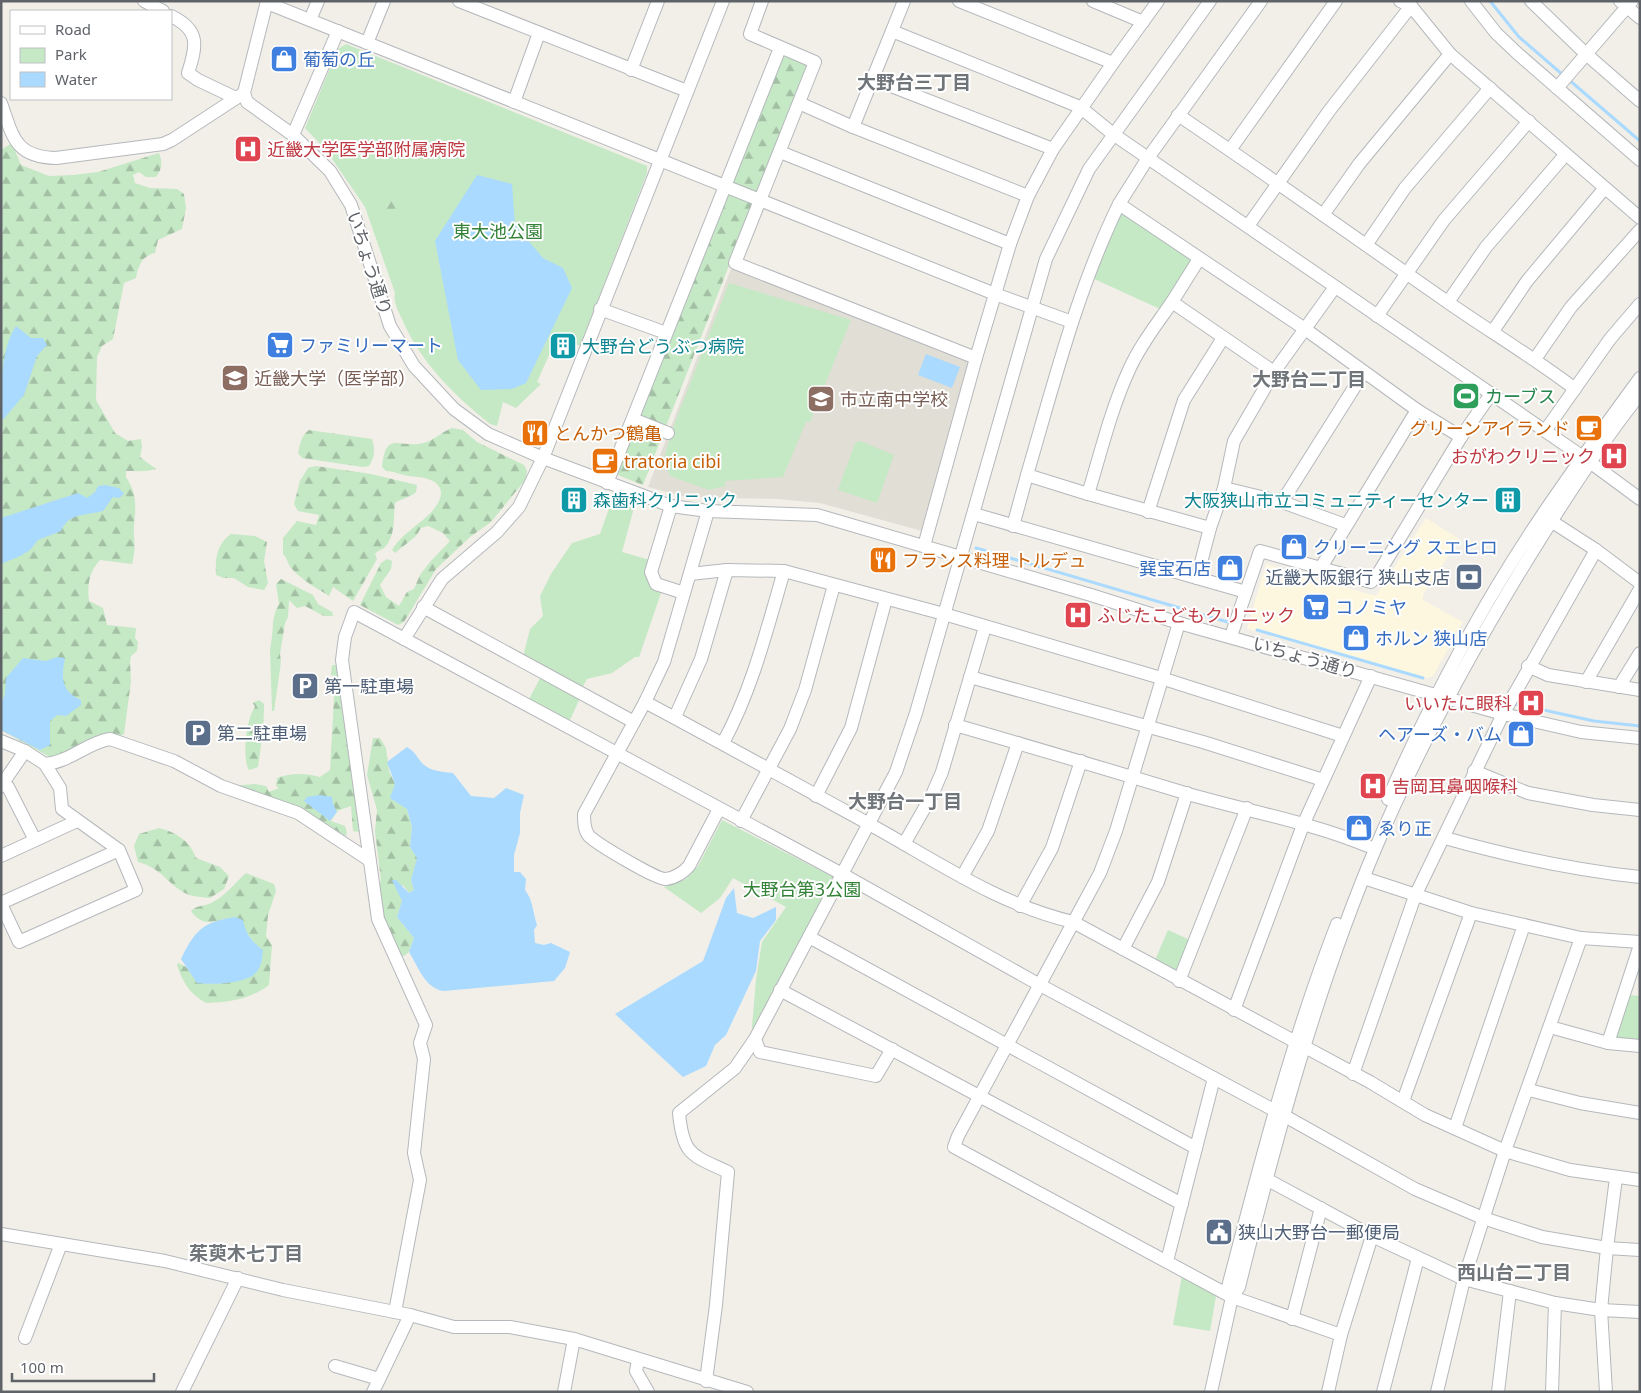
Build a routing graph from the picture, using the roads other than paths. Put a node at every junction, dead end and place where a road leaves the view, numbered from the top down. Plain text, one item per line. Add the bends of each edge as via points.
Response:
1 (144, 1) edge
2 (318, 1) edge
3 (384, 1) edge
4 (459, 1) edge
5 (658, 1) edge
6 (723, 1) edge
7 (762, 1) edge
8 (904, 1) edge
9 (959, 1) edge
10 (1093, 1) edge
11 (1158, 1) edge
12 (1210, 1) edge
13 (1261, 1) edge
14 (1336, 1) edge
15 (1471, 1) edge
16 (1531, 1) edge
17 (267, 2) edge
18 (1405, 3) edge
19 (1627, 3) edge
20 (161, 10) edge
21 (172, 17) edge
22 (1640, 18) edge
23 (310, 20) junction
24 (1143, 22) junction
25 (338, 31) junction
26 (892, 31) junction
27 (539, 33) junction
28 (367, 43) junction
29 (780, 48) junction
30 (1450, 54) junction
31 (1586, 54) junction
32 (1113, 63) junction
33 (631, 70) junction
34 (873, 79) junction
35 (1563, 82) junction
36 (1490, 88) junction
37 (688, 90) junction
38 (240, 96) junction
39 (514, 102) junction
40 (1640, 102) edge
41 (1, 103) edge
42 (799, 104) junction
43 (1080, 107) junction
44 (1178, 116) junction
45 (1529, 121) junction
46 (853, 127) junction
47 (1113, 134) junction
48 (293, 135) junction
49 (1053, 149) junction
50 (1230, 150) junction
51 (780, 152) junction
52 (1565, 155) junction
53 (1148, 158) junction
54 (1640, 160) edge
55 (659, 161) junction
56 (1279, 183) junction
57 (725, 186) junction
58 (1604, 189) junction
59 (1028, 196) junction
60 (761, 200) junction
61 (1119, 204) junction
62 (1323, 215) junction
63 (1640, 218) edge
64 (1248, 226) junction
65 (1640, 230) edge
66 (1010, 244) junction
67 (1366, 245) junction
68 (1199, 259) junction
69 (1407, 273) junction
70 (1336, 287) junction
71 (995, 294) junction
72 (1172, 302) junction
73 (1448, 302) junction
74 (1640, 304) edge
75 (1033, 308) junction
76 (600, 309) junction
77 (1377, 316) junction
78 (1072, 322) junction
79 (1305, 330) junction
80 (1493, 330) junction
81 (666, 333) junction
82 (1223, 338) junction
83 (976, 358) junction
84 (1535, 359) junction
85 (1274, 372) junction
86 (1364, 372) junction
87 (1640, 378) edge
88 (1575, 389) junction
89 (1491, 394) junction
90 (1637, 402) edge
91 (1417, 410) junction
92 (632, 419) junction
93 (1545, 431) junction
94 (668, 433) dead end
95 (1461, 437) junction
96 (543, 458) junction
97 (1587, 460) junction
98 (1027, 475) junction
99 (608, 483) junction
100 (1224, 488) junction
101 (1088, 494) junction
102 (1640, 499) edge
103 (1282, 502) junction
104 (671, 506) junction
105 (708, 511) junction
106 (1148, 512) junction
107 (974, 514) junction
108 (1551, 521) junction
109 (1345, 525) junction
110 (1013, 526) junction
111 (1210, 528) junction
112 (924, 546) junction
113 (1596, 550) junction
114 (961, 557) junction
115 (1320, 568) junction
116 (726, 570) junction
117 (784, 571) junction
118 (690, 574) junction
119 (1197, 578) junction
120 (1640, 583) edge
121 (834, 584) junction
122 (1640, 589) edge
123 (1246, 592) junction
124 (684, 593) junction
125 (886, 599) junction
126 (423, 608) junction
127 (944, 614) junction
128 (1179, 623) junction
129 (985, 627) junction
130 (1231, 636) junction
131 (404, 639) junction
132 (1640, 653) edge
133 (1528, 666) junction
134 (1371, 676) junction
135 (970, 677) junction
136 (1161, 678) junction
137 (1586, 682) junction
138 (1619, 687) junction
139 (1640, 690) edge
140 (1443, 696) junction
141 (645, 702) junction
142 (1503, 714) junction
143 (675, 718) junction
144 (634, 722) junction
145 (955, 725) junction
146 (1147, 726) junction
147 (1343, 736) junction
148 (1640, 738) edge
149 (1, 741) edge
150 (722, 743) junction
151 (1018, 743) junction
152 (25, 750) junction
153 (616, 753) junction
154 (1081, 761) junction
155 (45, 764) junction
156 (770, 770) junction
157 (1474, 771) junction
158 (1133, 776) junction
159 (1323, 780) junction
160 (2, 784) edge
161 (1187, 793) junction
162 (816, 796) junction
163 (1247, 808) junction
164 (719, 809) junction
165 (1640, 810) edge
166 (77, 821) junction
167 (741, 821) junction
168 (868, 824) junction
169 (1303, 825) junction
170 (1444, 838) junction
171 (35, 840) junction
172 (904, 844) junction
173 (1368, 846) junction
174 (119, 850) junction
175 (1, 856) edge
176 (369, 860) junction
177 (842, 874) junction
178 (962, 877) junction
179 (1640, 877) edge
180 (1364, 878) junction
181 (1415, 896) junction
182 (1, 904) edge
183 (1020, 906) junction
184 (1471, 913) junction
185 (1073, 922) junction
186 (1524, 925) junction
187 (809, 937) junction
188 (1581, 938) junction
189 (1640, 944) edge
190 (1123, 949) junction
191 (1180, 981) junction
192 (1040, 985) junction
193 (780, 990) junction
194 (1234, 1010) junction
195 (1550, 1027) junction
196 (755, 1039) junction
197 (1608, 1043) junction
198 (1299, 1044) junction
199 (1640, 1046) edge
200 (1007, 1047) junction
201 (892, 1049) junction
202 (1353, 1074) junction
203 (1214, 1078) junction
204 (1529, 1090) junction
205 (981, 1096) junction
206 (1403, 1101) junction
207 (1279, 1113) junction
208 (1640, 1113) edge
209 (1455, 1128) junction
210 (1196, 1148) junction
211 (1505, 1150) junction
212 (1616, 1178) junction
213 (1266, 1179) junction
214 (1640, 1180) edge
215 (1182, 1204) junction
216 (1321, 1208) junction
217 (1483, 1218) junction
218 (1, 1234) edge
219 (1372, 1236) junction
220 (61, 1244) junction
221 (1606, 1248) junction
222 (1640, 1250) edge
223 (1418, 1258) junction
224 (1167, 1261) junction
225 (238, 1278) junction
226 (1464, 1280) junction
227 (1510, 1291) junction
228 (1232, 1297) junction
229 (1555, 1303) junction
230 (1601, 1310) junction
231 (395, 1312) junction
232 (1640, 1312) edge
233 (410, 1315) junction
234 (1292, 1319) junction
235 (1341, 1334) junction
236 (25, 1338) dead end
237 (574, 1339) junction
238 (638, 1360) junction
239 (335, 1366) dead end
240 (379, 1379) junction
241 (706, 1381) junction
242 (182, 1392) edge
243 (373, 1392) edge
244 (564, 1392) edge
245 (648, 1392) edge
246 (747, 1392) edge
247 (1212, 1392) edge
248 (1328, 1392) edge
249 (1384, 1392) edge
250 (1437, 1392) edge
251 (1498, 1392) edge
252 (1552, 1392) edge
253 (1606, 1392) edge

1 - 20 street
2 - 23 street
3 - 28 street
4 - 27 street
5 - 33 street
6 - 37 street
7 - 29 street via 750,34
8 - 26 street
9 - 32 street
10 - 24 street
11 - 24 street
12 - 47 street
13 - 44 street
14 - 50 street
15 - 35 street via 1496,33
16 - 31 street
17 - 23 street
17 - 38 street
18 - 30 street
18 - 56 street
19 - 22 street
19 - 31 street
21 - 38 street via 188,26 195,40 188,73
23 - 25 street
24 - 32 street
25 - 28 street
25 - 48 street
26 - 34 street
26 - 43 street
27 - 33 street
27 - 39 street
28 - 39 street
29 - 42 street via 815,62
29 - 57 street
30 - 36 street
30 - 62 street via 1359,164
31 - 35 street
31 - 40 street
32 - 43 street
33 - 37 street
34 - 46 street
34 - 49 street
35 - 54 street
36 - 45 street
36 - 67 street via 1405,188
37 - 55 street
38 - 41 street via 163,144 56,158 39,158 19,147
38 - 48 street, いちょう通り
39 - 55 street
42 - 46 street
42 - 51 street
43 - 47 street
43 - 49 street
44 - 50 street
44 - 53 street
45 - 52 street
45 - 69 street via 1444,220
46 - 59 street
47 - 53 street
47 - 75 street via 1089,169 1063,219 1046,259
48 - 96 street, いちょう通り via 330,171 351,205 390,326 414,366 454,410 481,429
49 - 59 street
50 - 56 street
51 - 60 street
51 - 66 street
52 - 58 street
52 - 73 street via 1486,247
53 - 61 street
53 - 64 street
55 - 57 street
55 - 76 street
56 - 62 street
56 - 64 street
57 - 60 street
57 - 81 street
58 - 63 street
58 - 80 street via 1527,281
59 - 66 street
60 - 71 street
60 - 83 street via 735,263
61 - 68 street
61 - 78 street via 1100,244
62 - 67 street
64 - 70 street
65 - 84 street via 1570,307
66 - 71 street
67 - 69 street
68 - 72 street
68 - 79 street
69 - 73 street
69 - 77 street
70 - 77 street
70 - 79 street
71 - 75 street
71 - 83 street
72 - 82 street
72 - 101 street via 1129,369
73 - 80 street
74 - 88 street via 1610,339
75 - 78 street
75 - 107 street
76 - 81 street
76 - 96 street
77 - 89 street
78 - 98 street
79 - 85 street
79 - 86 street
80 - 84 street
81 - 92 street
82 - 85 street
82 - 106 street via 1184,400
83 - 112 street
84 - 88 street
85 - 100 street via 1234,441
86 - 91 street
86 - 103 street
87 - 97 street
88 - 93 street
89 - 93 street
89 - 95 street
90 - 97 street
91 - 95 street
91 - 109 street
92 - 94 street
92 - 99 street
93 - 97 street
95 - 115 street via 1371,582
96 - 99 street, いちょう通り
96 - 126 street via 519,506 497,532 442,579
97 - 102 street
97 - 108 street
97 - 140 street via 1518,555
98 - 101 street
98 - 110 street
99 - 104 street, いちょう通り
100 - 103 street
100 - 111 street
101 - 106 street
103 - 109 street
104 - 105 street, いちょう通り
104 - 124 street via 651,572 656,584
105 - 112 street, いちょう通り via 817,515
105 - 118 street
106 - 111 street
107 - 110 street
107 - 114 street
108 - 113 street
108 - 140 street
109 - 115 street
110 - 119 street
111 - 119 street
112 - 114 street, いちょう通り
113 - 120 street
113 - 133 street
114 - 127 street
114 - 128 street, いちょう通り
115 - 123 street via 1260,551
116 - 117 street
116 - 118 street
116 - 143 street via 701,659
117 - 121 street
117 - 150 street via 751,679 736,719
118 - 124 street
119 - 123 street
121 - 125 street
121 - 156 street via 805,690
122 - 137 street
123 - 130 street
124 - 141 street via 664,662
125 - 127 street
125 - 162 street via 851,728
126 - 131 street
126 - 144 street
127 - 129 street
127 - 168 street via 896,772
128 - 130 street, いちょう通り
128 - 136 street
129 - 135 street
129 - 136 street
130 - 134 street, いちょう通り
131 - 153 street
131 - 176 street via 354,612 344,637 342,660
132 - 138 street
133 - 137 street via 1548,675
133 - 142 street
134 - 140 street, いちょう通り
134 - 147 street
135 - 145 street
135 - 146 street
136 - 146 street
136 - 147 street
137 - 138 street
138 - 139 street
140 - 142 street, いちょう通り
140 - 173 street via 1405,760
140 - 180 street
141 - 143 street
141 - 144 street
142 - 148 street, いちょう通り via 1581,732
142 - 157 street
143 - 150 street
144 - 153 street
145 - 151 street
145 - 172 street via 939,780
146 - 158 street
146 - 159 street
147 - 159 street
149 - 152 street
150 - 156 street
151 - 154 street
151 - 178 street via 988,831
152 - 155 street
152 - 160 street
153 - 164 street
153 - 164 street via 584,814 584,824 590,836 649,874 666,879 684,872
154 - 158 street
154 - 183 street via 1052,848
155 - 166 street via 60,788 62,809
155 - 176 street via 66,760 100,741 110,739 174,761 221,786 298,813
156 - 162 street
156 - 167 street
157 - 165 street via 1528,793
157 - 170 street
158 - 161 street
158 - 185 street via 1100,873
159 - 169 street
160 - 171 street via 8,787
161 - 163 street
161 - 190 street via 1158,882
162 - 168 street
163 - 169 street
163 - 191 street
164 - 167 street
166 - 171 street
166 - 174 street
167 - 177 street
168 - 172 street
168 - 177 street
169 - 173 street
169 - 194 street
170 - 179 street via 1588,872
170 - 181 street
171 - 175 street
172 - 178 street
173 - 198 street via 1321,966
174 - 182 street
174 - 182 street via 136,890 19,942
176 - 231 street via 378,920 426,1025 420,1043 424,1059 414,1153 420,1180
177 - 187 street
177 - 192 street
178 - 183 street
180 - 181 street
180 - 198 street
181 - 184 street
181 - 202 street
183 - 185 street
184 - 186 street
184 - 206 street
185 - 190 street
185 - 192 street
186 - 188 street
186 - 209 street
187 - 193 street
187 - 200 street
188 - 189 street
188 - 195 street
189 - 197 street
190 - 191 street
191 - 194 street
192 - 200 street
192 - 203 street
193 - 196 street
193 - 201 street
194 - 198 street
195 - 197 street
195 - 204 street
196 - 201 street via 760,1052 876,1076
196 - 241 street via 735,1068 679,1113 681,1135 690,1154 728,1172
197 - 199 street
198 - 202 street
198 - 207 street
200 - 205 street
200 - 210 street
201 - 205 street
202 - 206 street
203 - 207 street
203 - 210 street
204 - 208 street via 1580,1104
204 - 211 street
205 - 215 street
205 - 224 street via 954,1147
206 - 209 street
207 - 213 street
207 - 217 street via 1415,1188
207 - 228 street via 1228,1287
209 - 211 street
210 - 215 street
211 - 212 street via 1570,1170
211 - 217 street
212 - 214 street
212 - 221 street
213 - 216 street
213 - 228 street via 1239,1287
215 - 224 street
216 - 219 street
216 - 234 street
217 - 221 street via 1542,1237
217 - 226 street
218 - 220 street
219 - 223 street
219 - 235 street
220 - 225 street via 165,1261
220 - 236 street
221 - 222 street
221 - 230 street
223 - 226 street
223 - 249 street
224 - 228 street
225 - 231 street
225 - 242 street
226 - 227 street
226 - 250 street
227 - 229 street
227 - 251 street
228 - 234 street
228 - 247 street
229 - 230 street
229 - 252 street
230 - 232 street
230 - 253 street
231 - 233 street
233 - 237 street via 454,1327 510,1327
233 - 240 street
234 - 235 street
235 - 248 street
237 - 238 street
237 - 244 street
238 - 241 street
238 - 245 street via 636,1371
239 - 240 street
240 - 243 street
241 - 246 street

